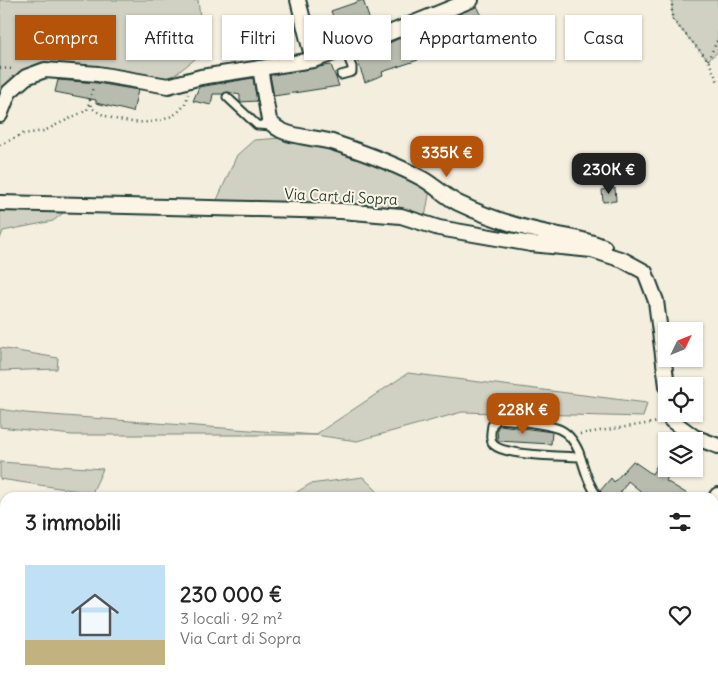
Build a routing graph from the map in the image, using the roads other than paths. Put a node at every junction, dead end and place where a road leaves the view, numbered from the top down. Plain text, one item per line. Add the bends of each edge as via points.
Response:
1 (298, 0) edge
2 (471, 0) edge
3 (434, 15) edge
4 (304, 24) edge
5 (313, 60) edge
6 (349, 60) edge
7 (260, 68) junction
8 (341, 75) dead end
9 (227, 97) dead end
10 (0, 115) edge
11 (273, 126) junction
12 (0, 203) edge
13 (645, 272) junction
14 (666, 377) edge
15 (676, 422) edge
16 (718, 446) edge
17 (580, 457) junction
18 (595, 492) edge

1 - 4 street
2 - 3 street
5 - 7 street
6 - 8 lane via 352,72
7 - 10 street via 168,86 45,70 26,77 10,92
7 - 11 street via 267,114
9 - 11 lane via 257,125
11 - 13 street via 281,131 324,139 364,153 422,179 457,203 608,248 630,259
12 - 13 street, Via Cart di Sopra via 341,211 401,216 439,228 531,244 592,250 623,260
13 - 14 street via 656,301
15 - 16 street via 694,437
17 - 17 lane via 575,443 559,429 498,419 492,425 491,440 503,449
17 - 18 lane via 585,477

